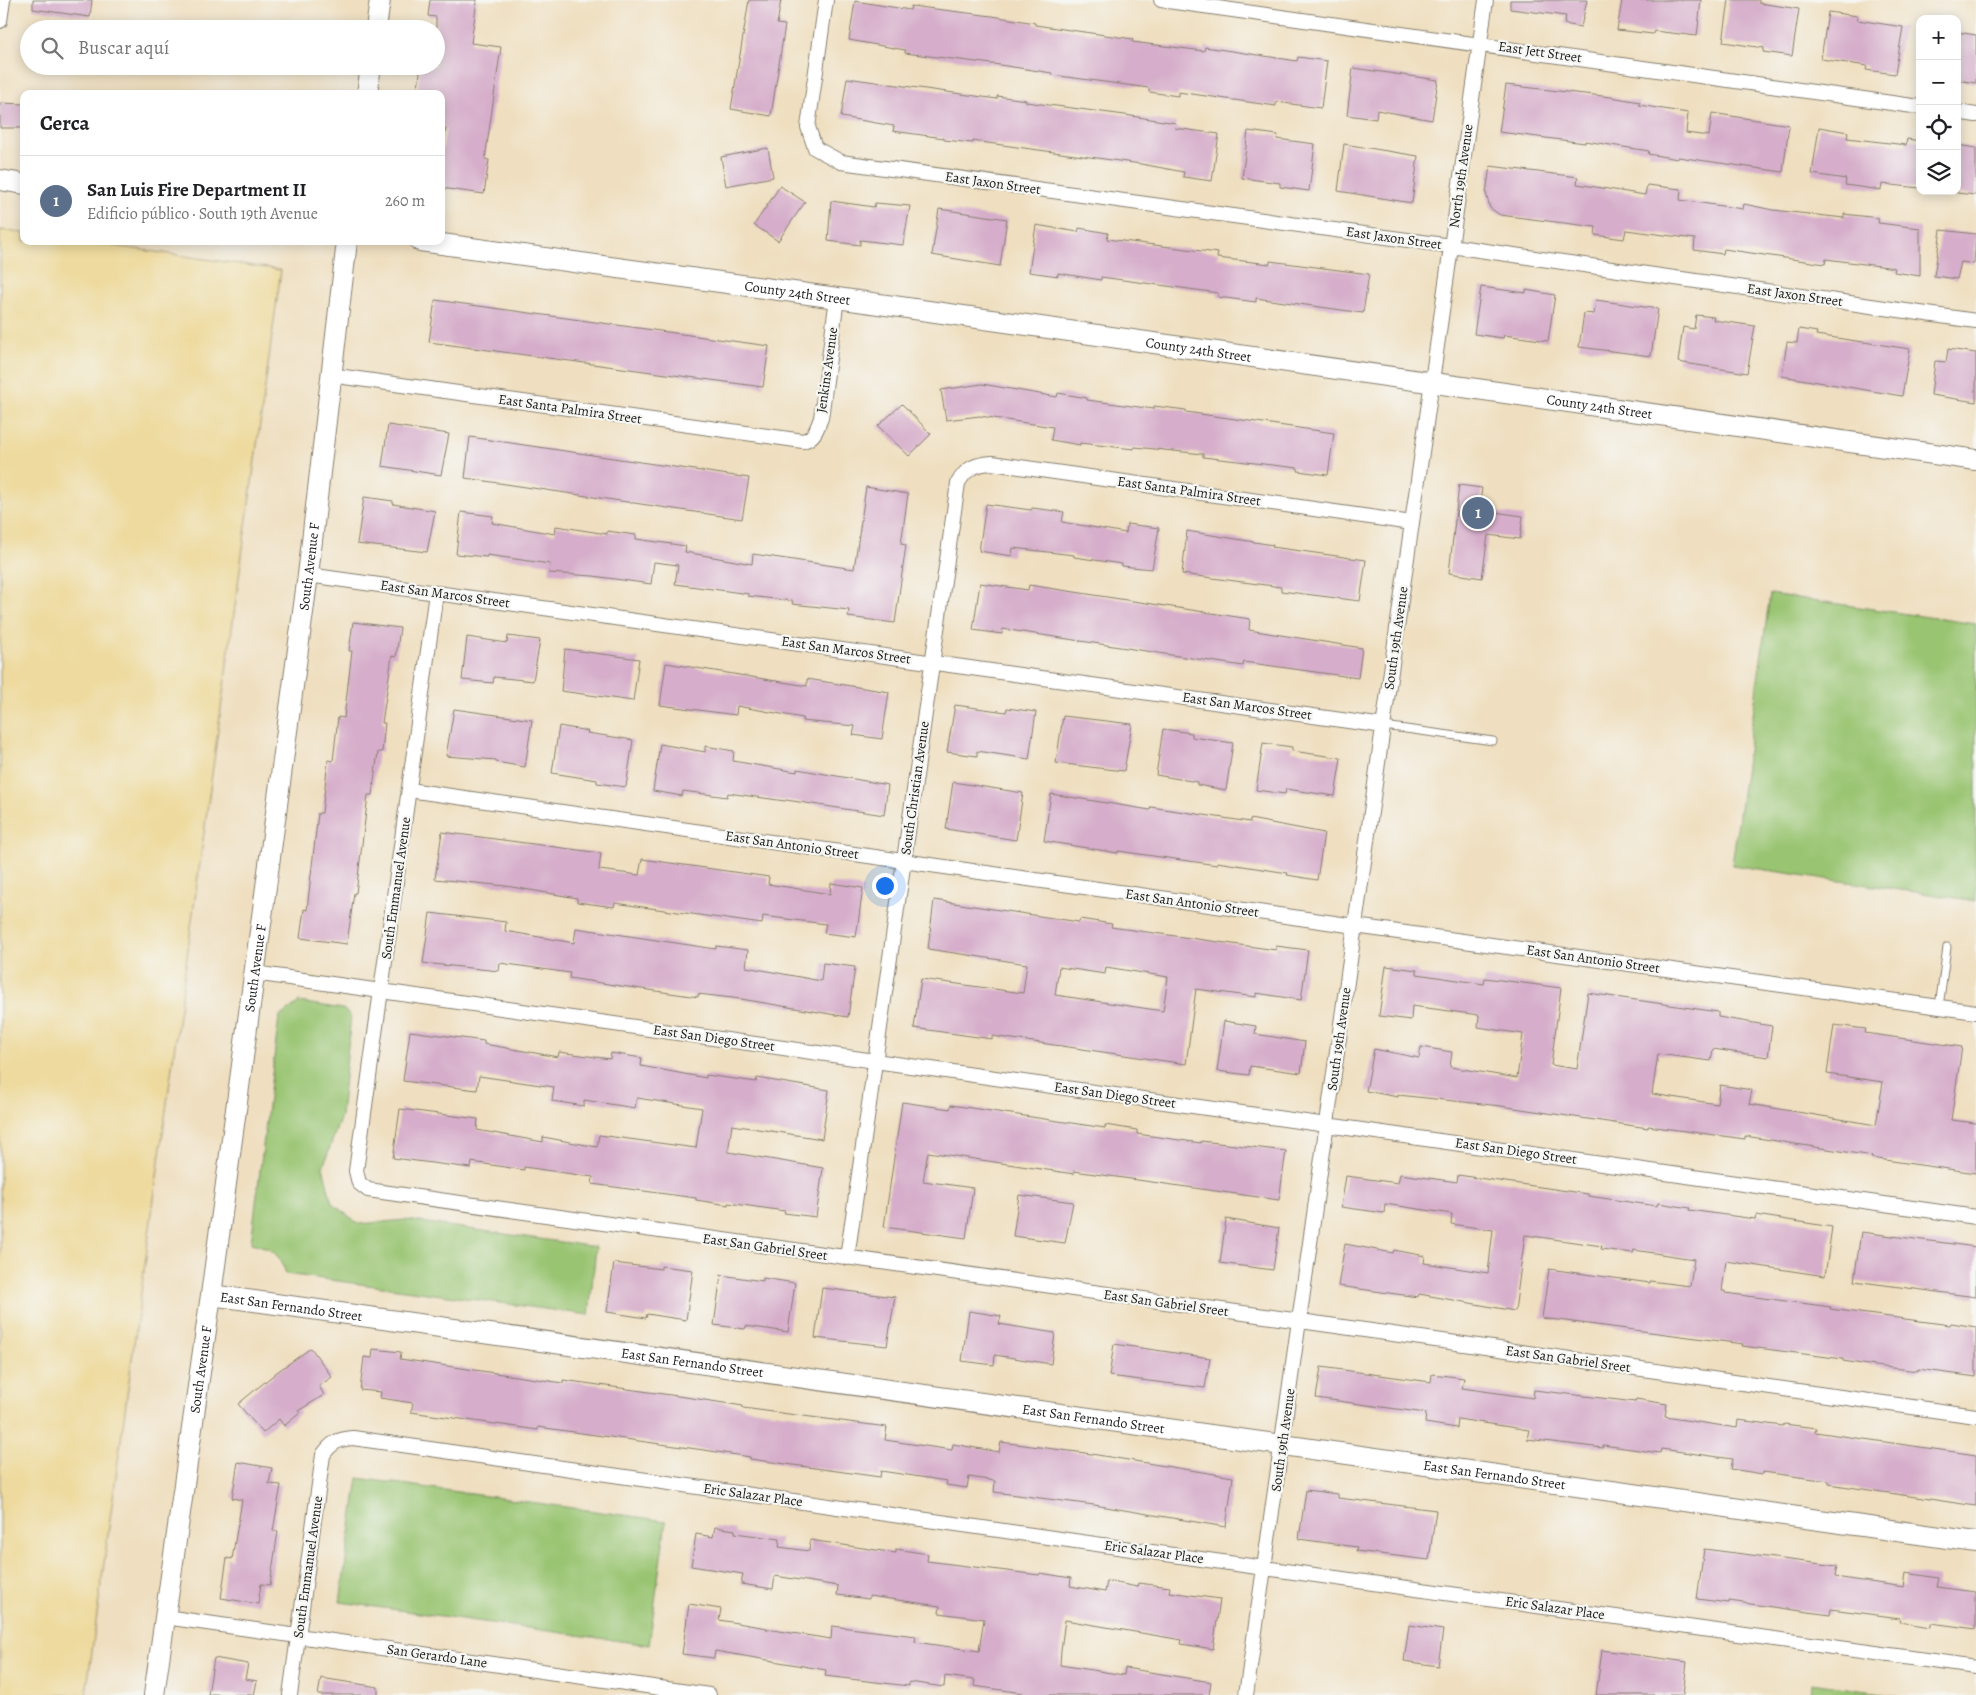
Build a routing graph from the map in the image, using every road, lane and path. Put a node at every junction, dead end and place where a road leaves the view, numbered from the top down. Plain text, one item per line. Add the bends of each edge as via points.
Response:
1 (3, 0) edge
2 (380, 0) edge
3 (826, 0) edge
4 (1161, 0) edge
5 (1486, 0) edge
6 (377, 20) edge
7 (0, 21) edge
8 (1480, 44) junction
9 (370, 75) edge
10 (368, 90) edge
11 (1916, 106) edge
12 (1961, 113) edge
13 (1976, 115) edge
14 (0, 180) edge
15 (20, 183) edge
16 (445, 244) edge
17 (346, 245) edge
18 (1451, 246) junction
19 (837, 298) junction
20 (1976, 322) edge
21 (330, 375) junction
22 (1432, 383) junction
23 (810, 440) joint
24 (1976, 460) edge
25 (968, 469) joint
26 (1412, 523) junction
27 (308, 575) junction
28 (436, 593) junction
29 (933, 661) junction
30 (1384, 726) junction
31 (1493, 741) dead end
32 (409, 790) junction
33 (904, 861) junction
34 (1355, 926) junction
35 (1947, 947) dead end
36 (254, 973) junction
37 (382, 991) junction
38 (1939, 1007) junction
39 (1976, 1012) edge
40 (876, 1061) junction
41 (1327, 1125) junction
42 (359, 1183) joint
43 (1976, 1216) edge
44 (848, 1258) junction
45 (211, 1295) junction
46 (1299, 1322) junction
47 (1976, 1416) edge
48 (333, 1443) joint
49 (1282, 1445) junction
50 (1976, 1542) edge
51 (1264, 1568) junction
52 (166, 1617) junction
53 (298, 1636) junction
54 (1976, 1667) edge
55 (154, 1695) edge
56 (290, 1695) edge
57 (709, 1695) edge
58 (1246, 1695) edge

1 - 7 street
2 - 6 street
3 - 18 street, East Jaxon Street via 808,128 815,148 841,162
4 - 8 street, East Jett Street
5 - 8 street, North 19th Avenue
8 - 11 street, East Jett Street
8 - 18 street, North 19th Avenue
9 - 10 street
12 - 13 street
14 - 15 street
16 - 19 street, County 24th Street
17 - 21 street, South Avenue F
18 - 20 street, East Jaxon Street
18 - 22 street, North 19th Avenue
19 - 22 street, County 24th Street
19 - 23 street, Jenkins Avenue via 820,418
21 - 23 street, East Santa Palmira Street
21 - 27 street, South Avenue F
22 - 24 street, County 24th Street
22 - 26 street, South 19th Avenue
25 - 26 street, East Santa Palmira Street via 992,463
25 - 29 street, South Christian Avenue via 958,483
26 - 30 street, South 19th Avenue
27 - 28 street, East San Marcos Street
27 - 36 street, South Avenue F
28 - 29 street, East San Marcos Street
28 - 32 street, South Emmanuel Avenue
29 - 30 street, East San Marcos Street
29 - 33 street, South Christian Avenue
30 - 31 lane
30 - 34 street, South 19th Avenue
32 - 33 street, East San Antonio Street
32 - 37 street, South Emmanuel Avenue
33 - 34 street, East San Antonio Street
33 - 40 street, South Christian Avenue
34 - 38 street, East San Antonio Street
34 - 41 street, South 19th Avenue
35 - 38 lane
36 - 37 street, East San Diego Street
36 - 45 street, South Avenue F
37 - 40 street, East San Diego Street
37 - 42 street, South Emmanuel Avenue via 356,1171
38 - 39 street, East San Antonio Street
40 - 41 street, East San Diego Street
40 - 44 street, South Christian Avenue
41 - 43 street, East San Diego Street
41 - 46 street, South 19th Avenue
42 - 44 street, East San Gabriel Sreet via 368,1190 385,1193
44 - 46 street, East San Gabriel Sreet
45 - 49 street, East San Fernando Street
45 - 52 street, South Avenue F
46 - 47 street, East San Gabriel Sreet
46 - 49 street, South 19th Avenue
48 - 51 street, Eric Salazar Place via 352,1438
48 - 53 street, South Emmanuel Avenue via 323,1455
49 - 50 street, East San Fernando Street
49 - 51 street, South 19th Avenue
51 - 54 street, Eric Salazar Place
51 - 58 street, South 19th Avenue
52 - 53 street, San Gerardo Lane
52 - 55 street, South Avenue F
53 - 56 street, South Emmanuel Avenue
53 - 57 street, San Gerardo Lane

